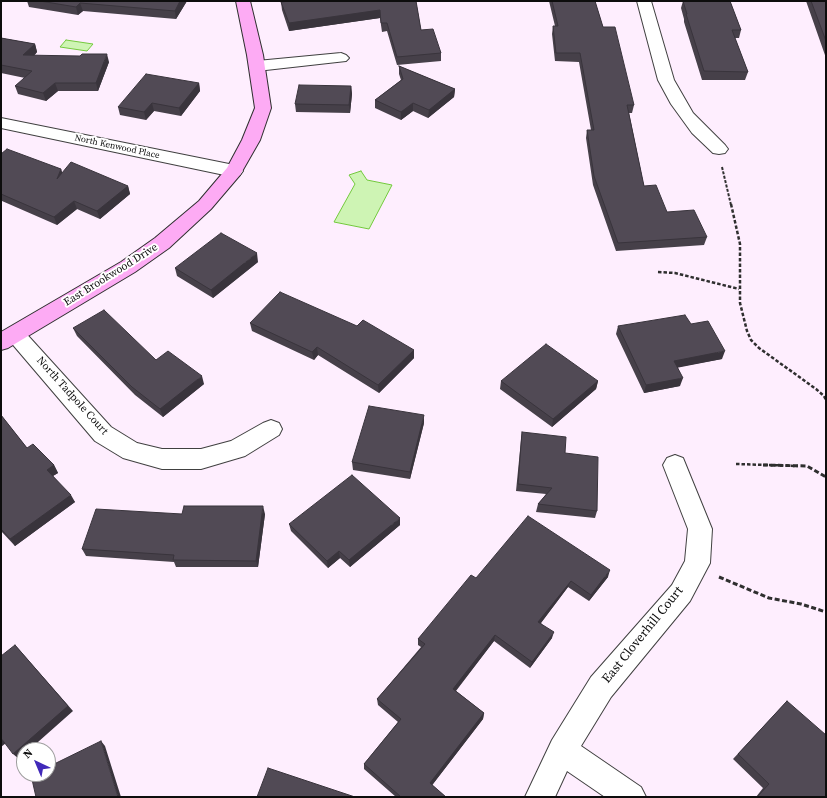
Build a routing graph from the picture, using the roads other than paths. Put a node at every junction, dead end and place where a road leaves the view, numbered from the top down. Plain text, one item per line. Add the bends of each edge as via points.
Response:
1 (243, 1) edge
2 (644, 1) edge
3 (341, 58) dead end
4 (257, 66) junction
5 (1, 122) edge
6 (719, 149) road end
7 (234, 171) junction
8 (8, 338) edge
9 (271, 429) dead end
10 (675, 465) dead end
11 (562, 750) junction
12 (540, 797) edge
13 (631, 797) edge

1 - 4 street, East Brookwood Drive
2 - 6 street via 666,80 688,116
3 - 4 street
4 - 7 street, East Brookwood Drive via 263,108 251,140
5 - 7 street, North Kenwood Place
7 - 8 street, East Brookwood Drive via 205,205 162,243 128,267
8 - 9 street, North Tadpole Court via 103,434 132,451 162,459 201,459 237,449
10 - 11 street, East Cloverhill Court via 700,529 697,563 681,593 601,687
11 - 12 street, East Cloverhill Court
11 - 13 street

